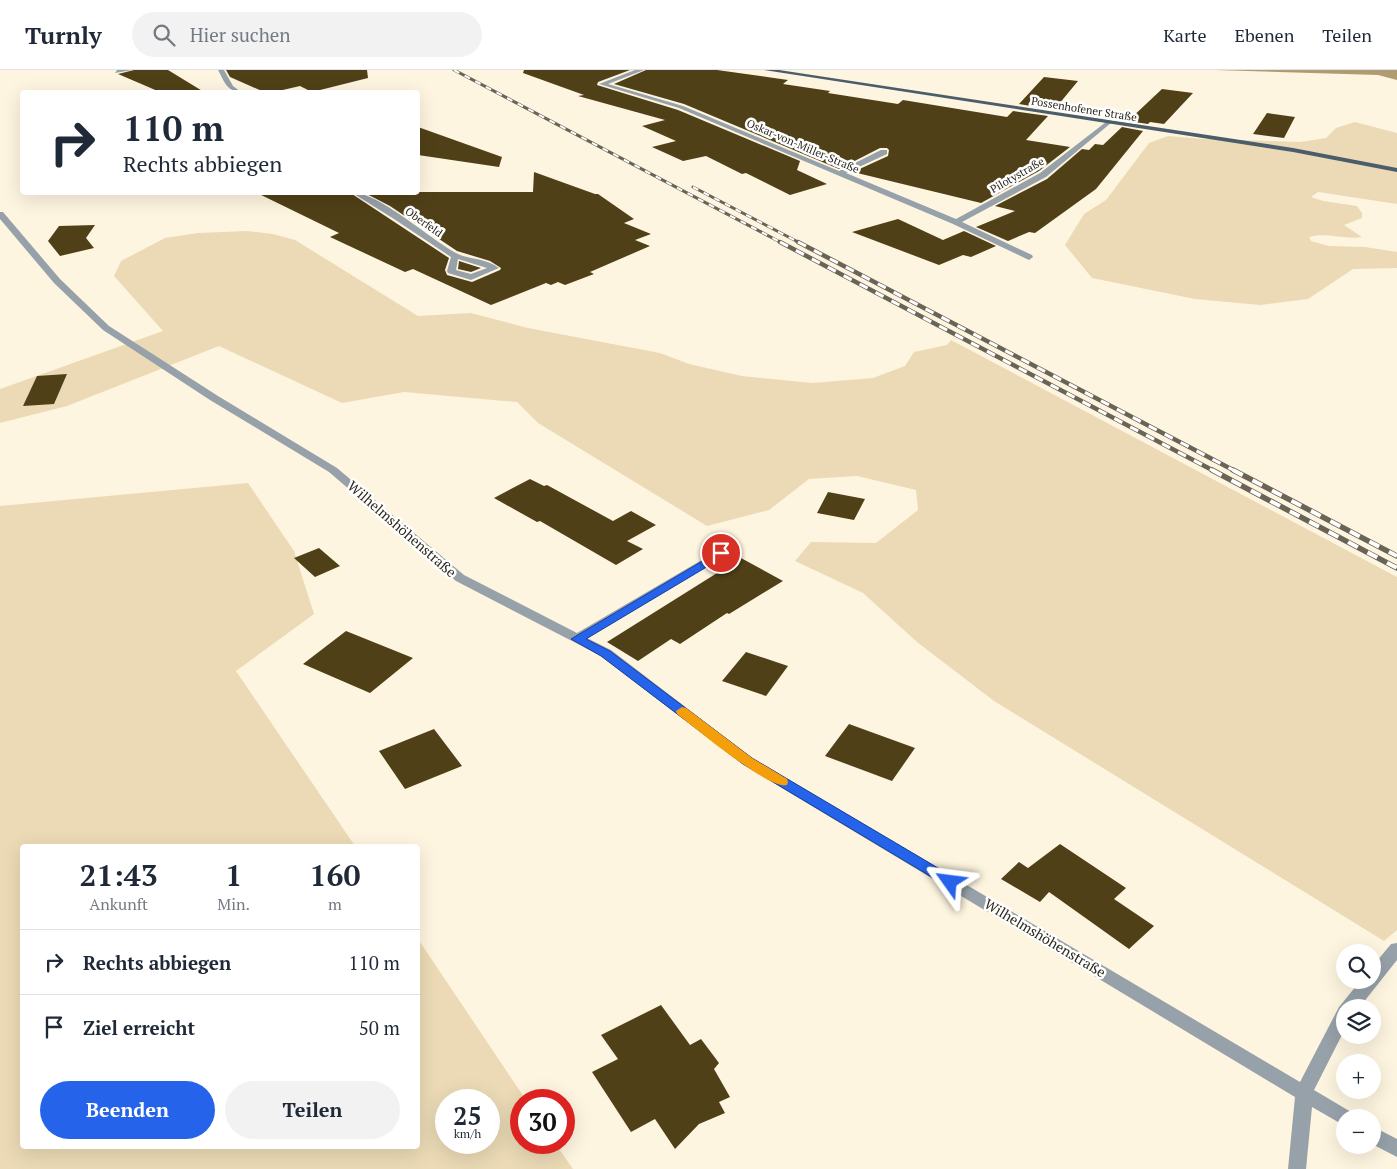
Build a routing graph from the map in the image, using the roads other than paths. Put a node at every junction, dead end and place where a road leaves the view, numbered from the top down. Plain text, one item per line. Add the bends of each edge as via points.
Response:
1 (129, 70) edge
2 (221, 70) edge
3 (641, 70) edge
4 (767, 70) edge
5 (117, 72) dead end
6 (235, 90) edge
7 (1108, 123) junction
8 (884, 152) dead end
9 (1397, 170) edge
10 (840, 173) junction
11 (359, 195) edge
12 (0, 214) edge
13 (956, 222) junction
14 (455, 256) dead end
15 (1029, 257) dead end
16 (721, 553) dead end
17 (577, 639) junction
18 (1397, 949) edge
19 (1381, 968) edge
20 (1364, 989) edge
21 (1356, 999) edge
22 (1336, 1030) edge
23 (1304, 1093) junction
24 (1336, 1113) edge
25 (1381, 1139) edge
26 (1397, 1149) edge
27 (1297, 1169) edge

1 - 5 street
2 - 6 street
3 - 10 street, Oskar-von-Miller-Straße via 602,84 681,107
4 - 7 main road, Possenhofener Straße
7 - 9 main road, Possenhofener Straße via 1293,150
7 - 13 street, Pilotystraße via 1043,175
8 - 10 street
10 - 13 street, Oskar-von-Miller-Straße
11 - 14 street, Oberfeld
12 - 17 street, Wilhelmshöhenstraße via 57,281 114,334 333,470 460,578
13 - 15 street, Oskar-von-Miller-Straße
16 - 17 street
17 - 23 street, Wilhelmshöhenstraße via 606,653 747,761
18 - 19 street
20 - 21 street
22 - 23 street
23 - 24 street, Wilhelmshöhenstraße
23 - 27 street
25 - 26 street

